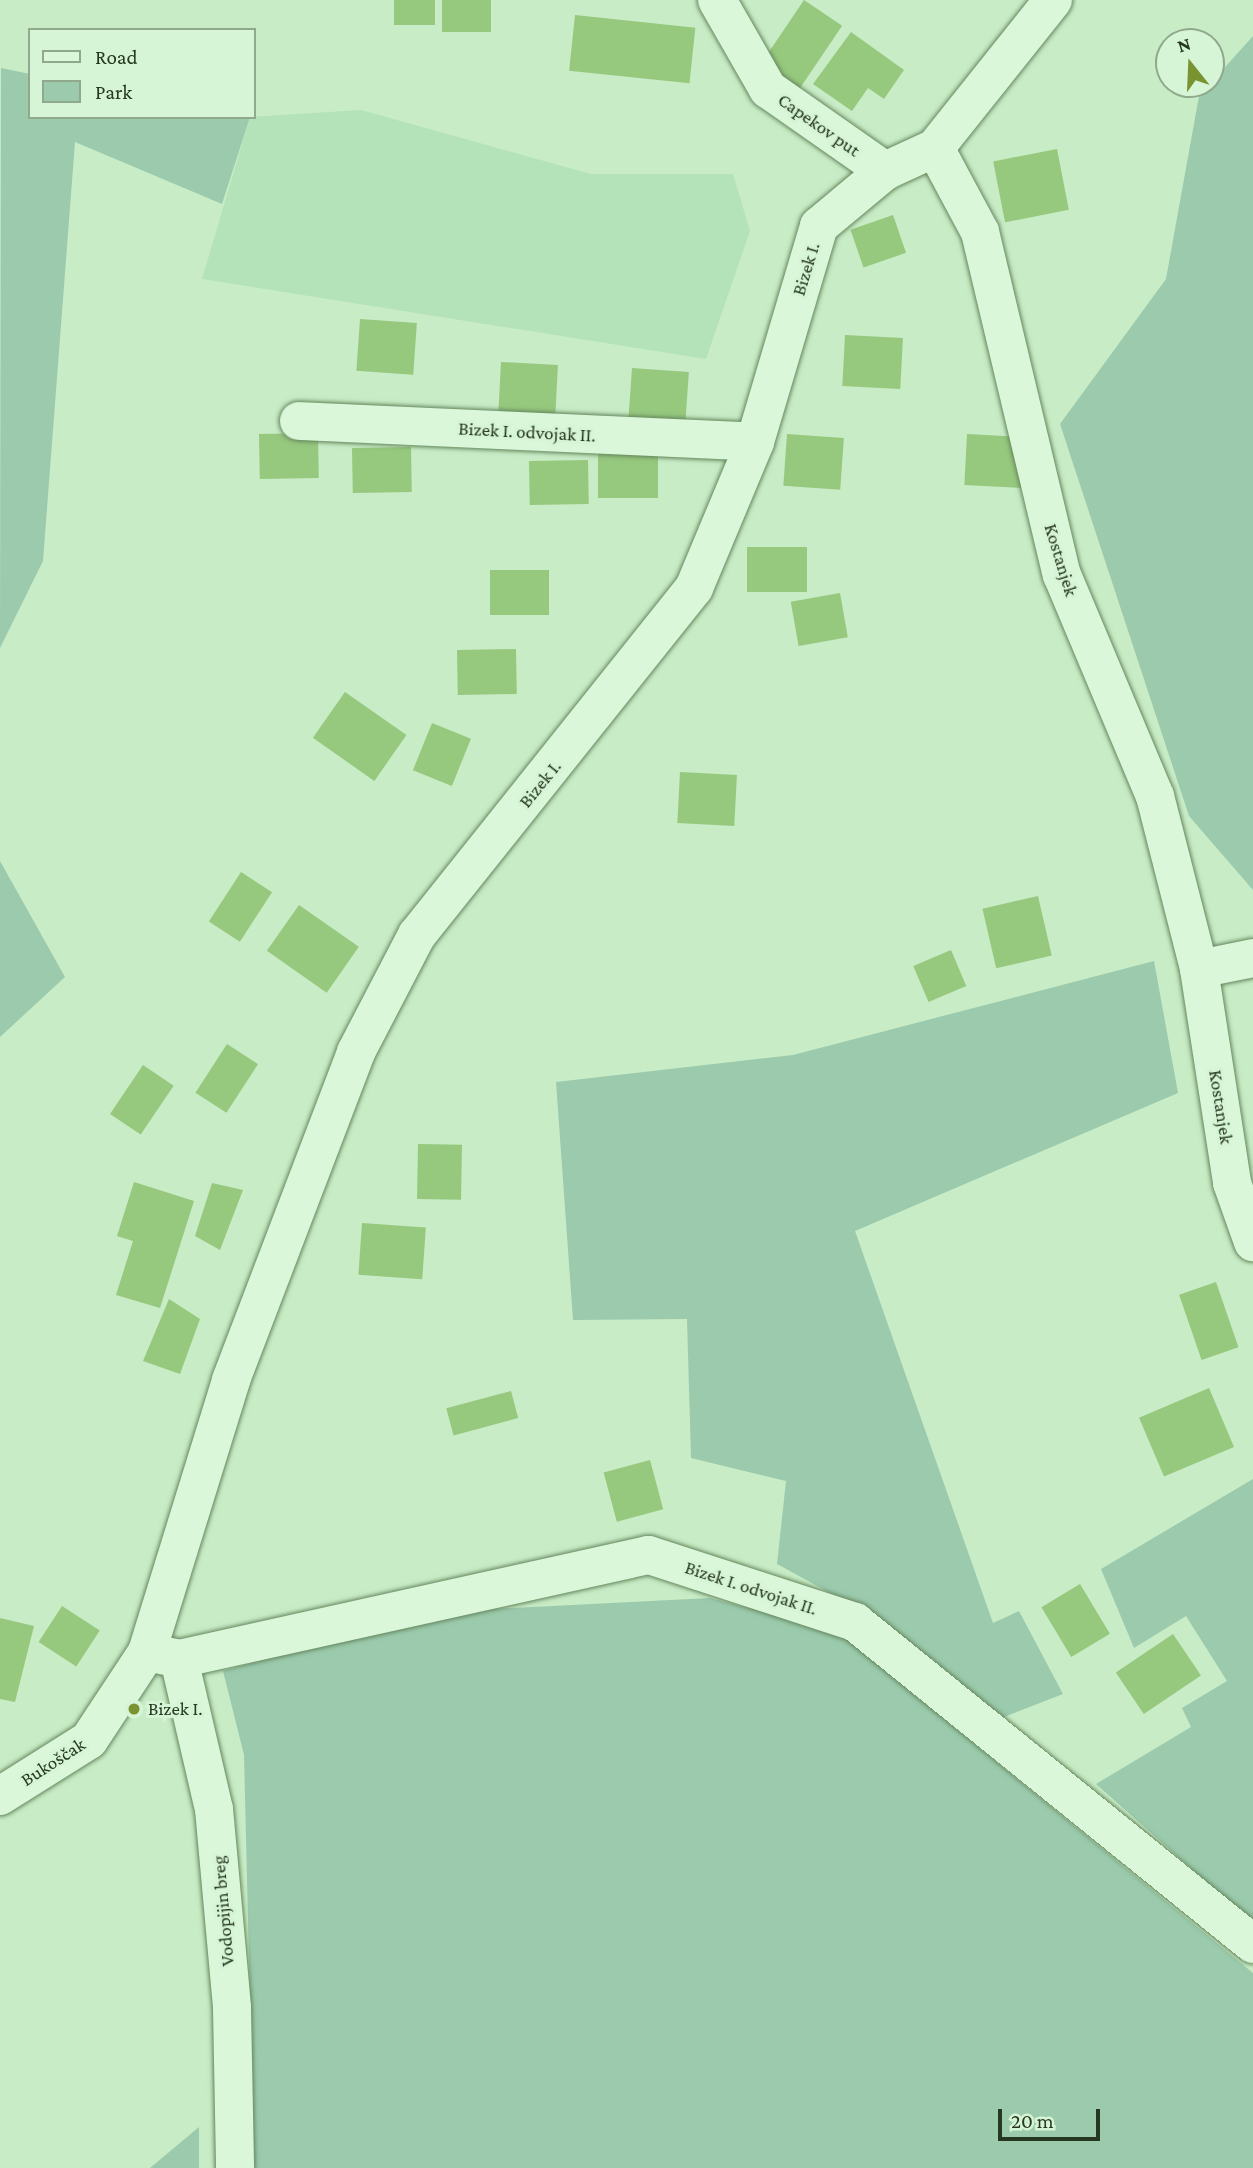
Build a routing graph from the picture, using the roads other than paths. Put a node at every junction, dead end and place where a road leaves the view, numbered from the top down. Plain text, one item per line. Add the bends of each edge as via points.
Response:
1 (717, 0) edge
2 (1053, 0) edge
3 (935, 148) junction
4 (885, 171) junction
5 (299, 421) dead end
6 (755, 442) junction
7 (1253, 958) edge
8 (1199, 969) junction
9 (1253, 1242) edge
10 (163, 1655) junction
11 (0, 1796) edge
12 (1253, 1944) edge
13 (235, 2168) edge

1 - 4 street, Capekov put via 768,89
2 - 3 street, Bizek I.
3 - 4 street, Bizek I.
3 - 8 street, Kostanjek via 980,232 1062,575 1155,796
4 - 6 street, Bizek I. via 819,226
5 - 6 street, Bizek I. odvojak II.
6 - 10 street, Bizek I. via 694,588 417,935 356,1052 231,1380
7 - 8 street
8 - 9 street, Kostanjek via 1232,1183
10 - 11 street, Bukoščak via 89,1740
10 - 12 street, Bizek I. odvojak II. via 649,1555 855,1622
10 - 13 street, Vodopijin breg via 214,1809 232,2008

